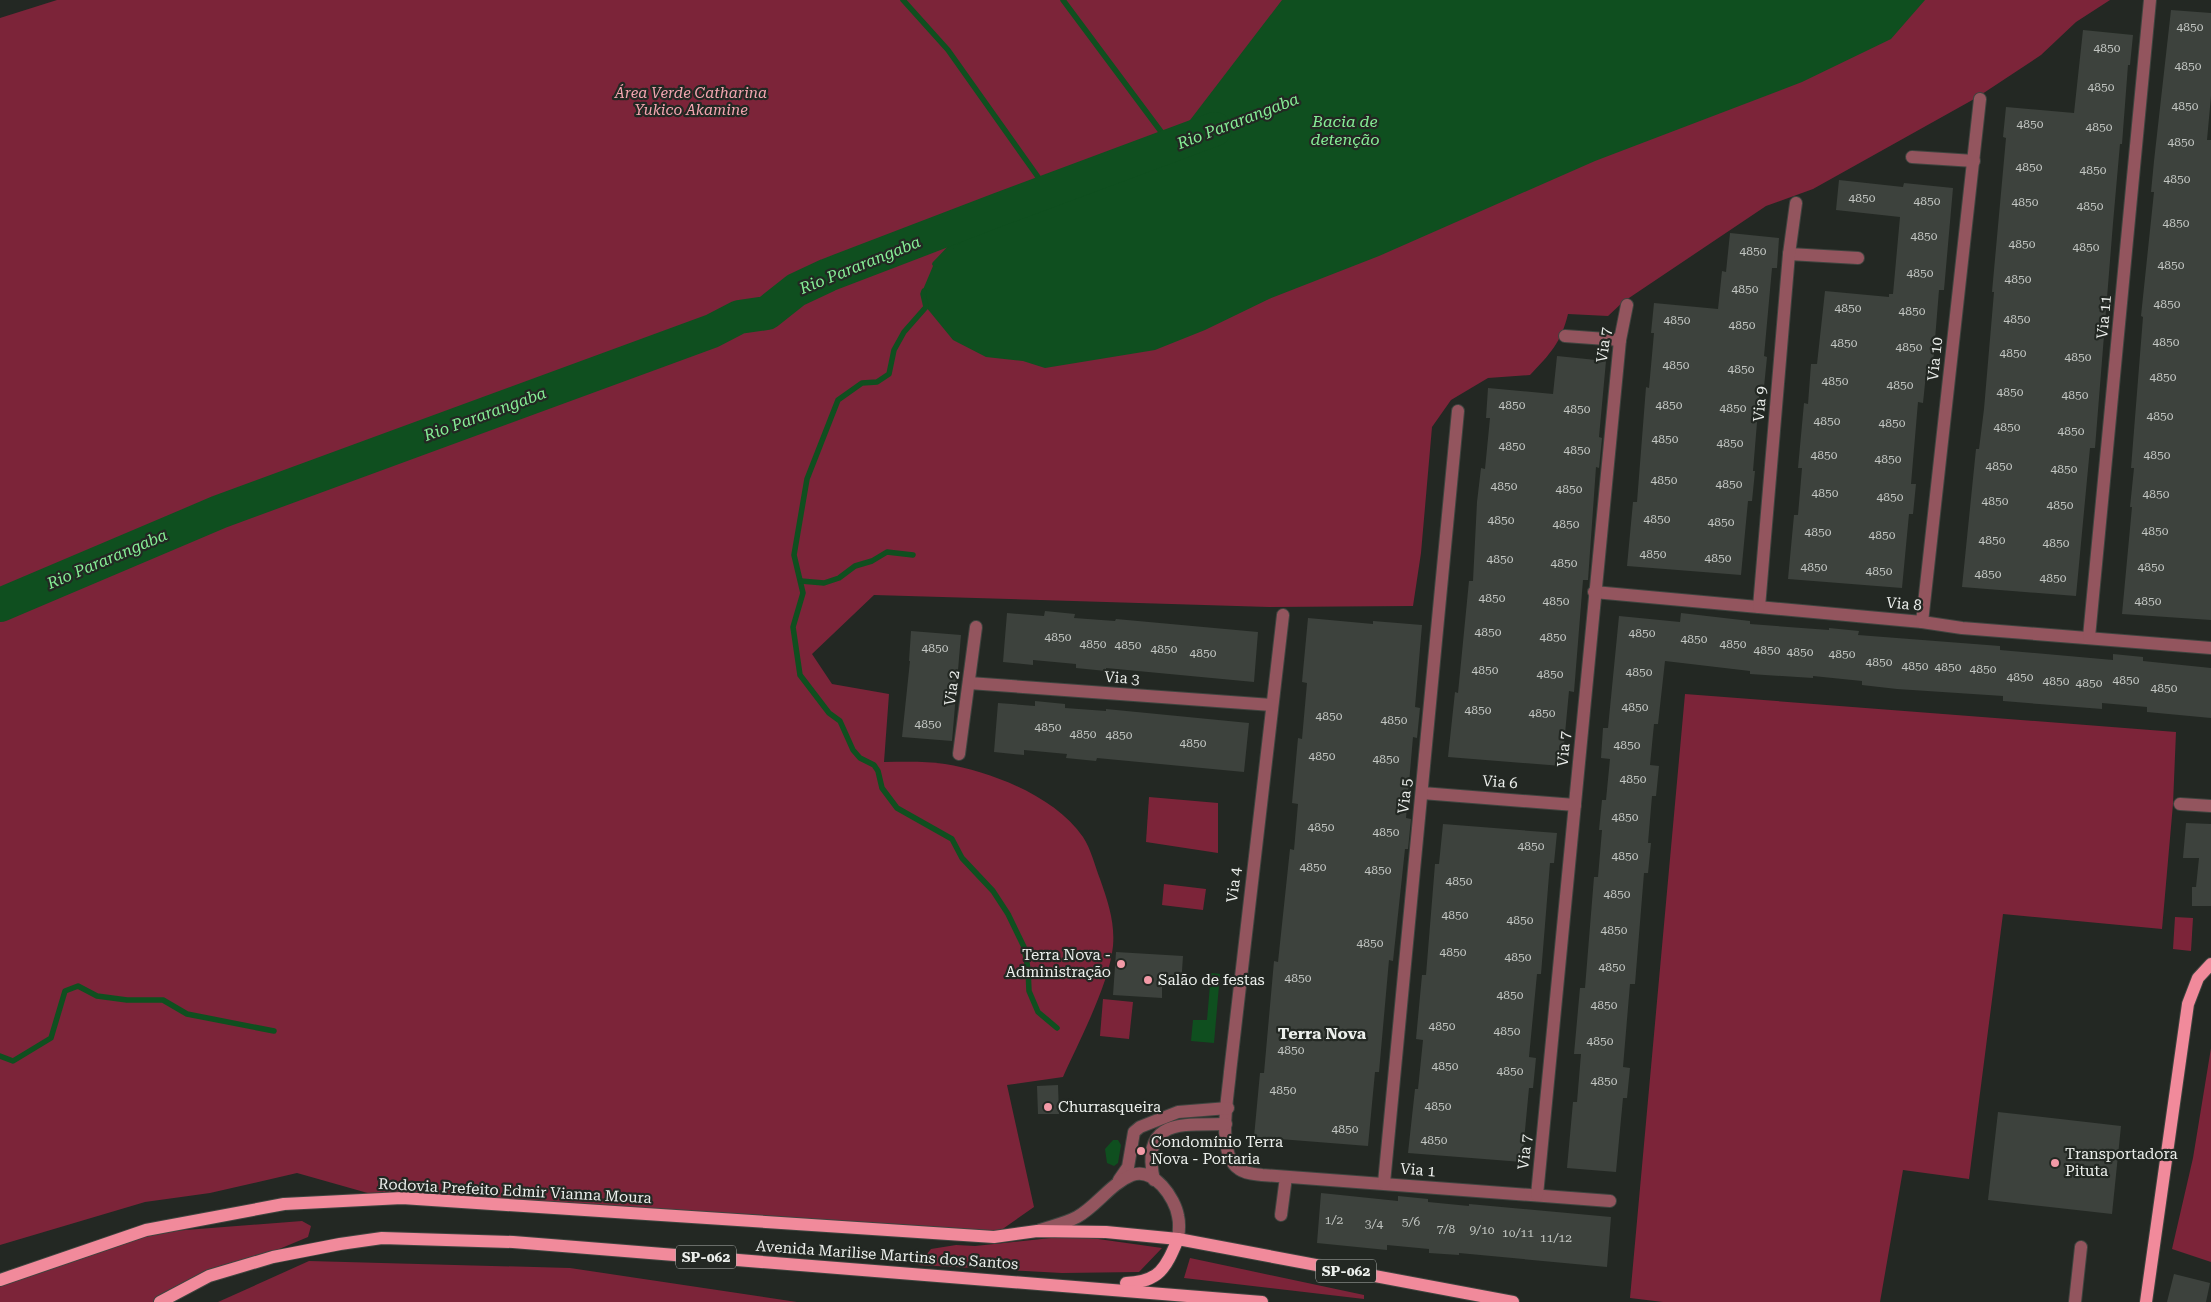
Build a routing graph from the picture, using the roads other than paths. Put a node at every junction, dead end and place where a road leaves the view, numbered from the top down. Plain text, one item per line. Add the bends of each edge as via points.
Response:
1 (2150, 0) edge
2 (1980, 99) dead end
3 (1912, 157) dead end
4 (1974, 161) junction
5 (1796, 203) dead end
6 (1789, 254) junction
7 (1858, 258) dead end
8 (1627, 305) dead end
9 (1565, 336) dead end
10 (1620, 340) junction
11 (1458, 411) dead end
12 (1594, 592) junction
13 (1759, 607) junction
14 (1283, 615) dead end
15 (1922, 622) junction
16 (976, 628) dead end
17 (2089, 637) junction
18 (2211, 648) edge
19 (969, 683) junction
20 (1272, 705) junction
21 (960, 754) dead end
22 (1422, 793) junction
23 (2180, 804) dead end
24 (1575, 805) junction
25 (2211, 806) edge
26 (2211, 964) edge
27 (1228, 1108) junction
28 (1226, 1124) junction
29 (1230, 1158) joint
30 (1286, 1177) junction
31 (1154, 1180) junction
32 (1384, 1183) junction
33 (1117, 1184) junction
34 (1537, 1195) junction
35 (1610, 1201) dead end
36 (1281, 1215) dead end
37 (1038, 1231) junction
38 (1178, 1239) junction
39 (2081, 1248) dead end
40 (0, 1280) edge
41 (1063, 1285) junction
42 (160, 1302) edge
43 (1262, 1302) edge
44 (1513, 1302) edge
45 (2076, 1302) edge
46 (2146, 1302) edge

1 - 17 street, Via 11
2 - 4 street, Via 10
3 - 4 street
4 - 15 street, Via 10
5 - 6 street, Via 9
6 - 7 street
6 - 13 street, Via 9
8 - 10 street, Via 7
9 - 10 street
10 - 12 street, Via 7
11 - 22 street, Via 5
12 - 13 street, Via 8
12 - 24 street, Via 7
13 - 15 street, Via 8
14 - 20 street, Via 4
15 - 17 street, Via 8
16 - 19 street, Via 2
17 - 18 street, Via 8
19 - 20 street, Via 3
19 - 21 street, Via 2
20 - 27 street, Via 4
22 - 24 street, Via 6
22 - 32 street, Via 5
23 - 25 street
24 - 34 street, Via 7
26 - 46 main road via 2198,978 2188,1004
27 - 28 street, Via 4
27 - 33 street via 1178,1112 1140,1127 1134,1133 1128,1167
28 - 29 street, Via 4
28 - 31 street via 1168,1128 1152,1147
29 - 30 street, Via 1 via 1243,1172
30 - 32 street, Via 1
30 - 36 street
31 - 33 street via 1141,1173
31 - 38 street via 1171,1196 1178,1216
32 - 34 street, Via 1
33 - 37 street via 1076,1218
34 - 35 street, Via 1
37 - 38 main road, SP-062 via 1106,1232
37 - 40 main road, Rodovia Prefeito Edmir Vianna Moura / SP-062 via 994,1236 402,1198 284,1204 146,1230
38 - 41 main road via 1160,1273 1141,1283
38 - 44 main road, SP-062
39 - 45 street
41 - 42 main road, Avenida Marilise Martins dos Santos / SP-062 via 513,1242 382,1238 264,1260 210,1276
41 - 43 main road, Avenida Marilise Martins dos Santos / SP-062

